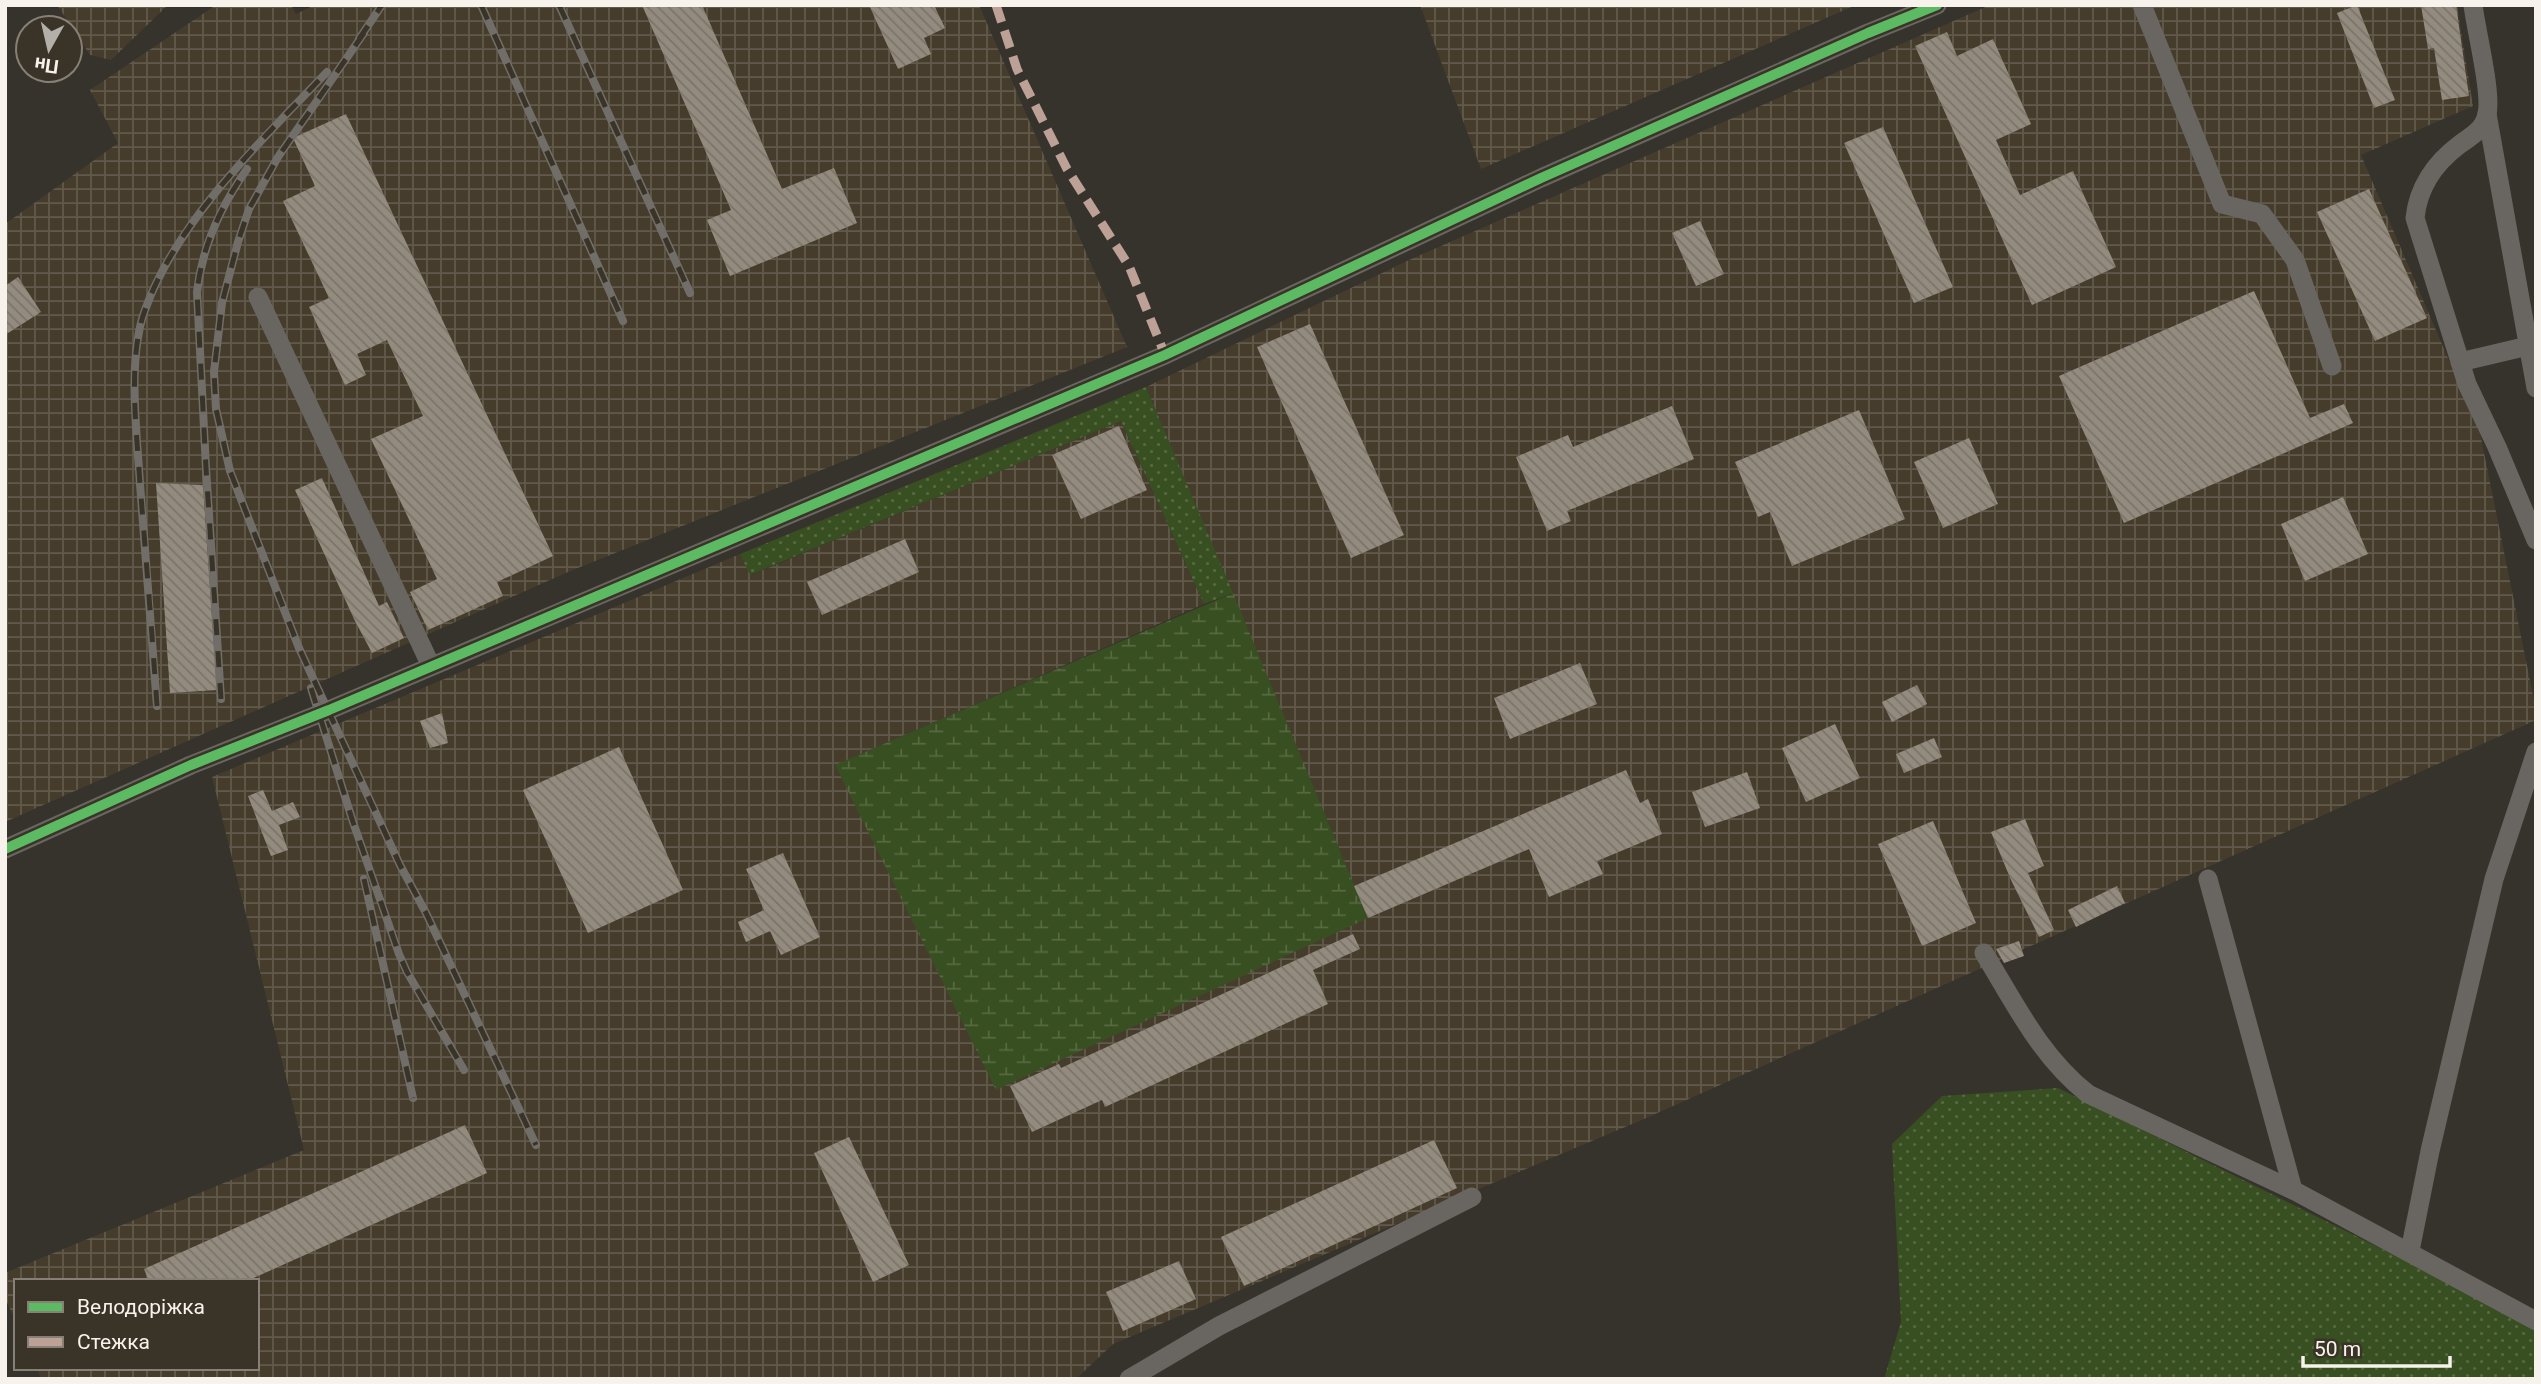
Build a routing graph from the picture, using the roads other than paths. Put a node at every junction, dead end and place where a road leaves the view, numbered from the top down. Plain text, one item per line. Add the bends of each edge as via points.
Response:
1 (1937, 5) edge
2 (2142, 5) edge
3 (2473, 5) edge
4 (2487, 114) junction
5 (258, 297) dead end
6 (2528, 346) junction
7 (2460, 362) junction
8 (2332, 366) dead end
9 (2536, 388) edge
10 (2536, 540) edge
11 (431, 666) junction
12 (2536, 752) edge
13 (5, 849) edge
14 (2208, 879) dead end
15 (1984, 953) dead end
16 (2293, 1190) junction
17 (1472, 1198) dead end
18 (2410, 1251) junction
19 (2536, 1321) edge
20 (1129, 1379) edge

1 - 11 street via 1541,178 1165,355
2 - 8 street via 2222,204 2262,214 2295,260
3 - 4 street
4 - 6 street
4 - 7 street via 2473,136 2441,161 2416,200 2418,235
5 - 11 street
6 - 7 street
6 - 9 street
7 - 10 street
11 - 13 street via 191,765
12 - 18 street via 2494,879
14 - 16 street
15 - 16 street via 2046,1055 2088,1094
16 - 18 street
17 - 20 street via 1219,1325
18 - 19 street

